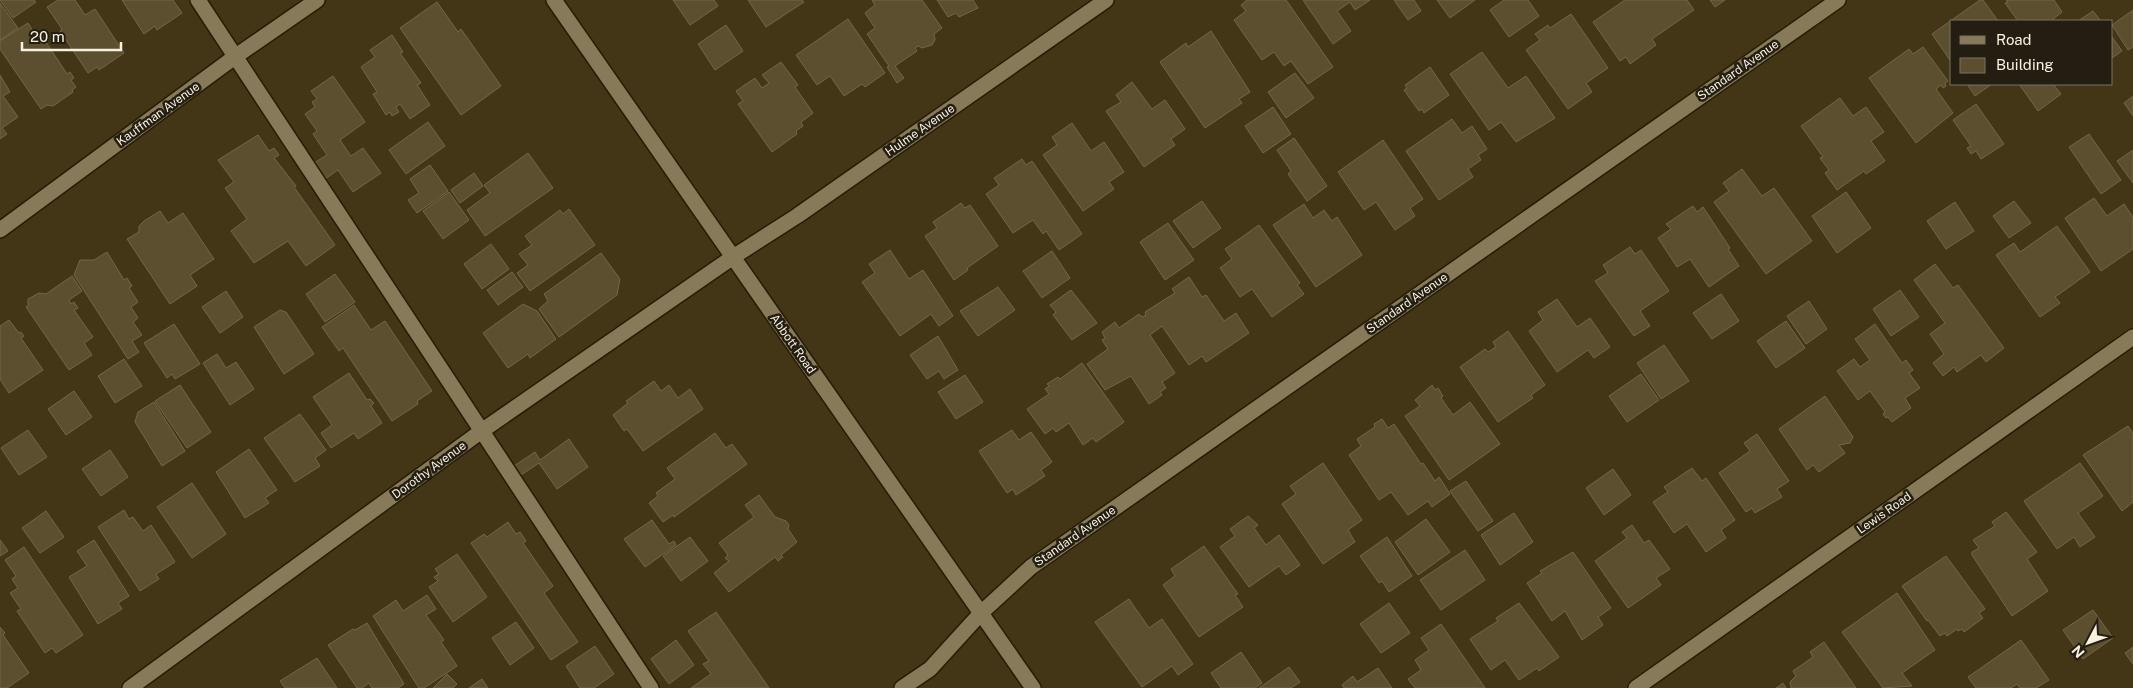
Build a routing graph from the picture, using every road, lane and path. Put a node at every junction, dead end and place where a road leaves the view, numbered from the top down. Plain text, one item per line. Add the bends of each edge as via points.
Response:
1 (198, 0) edge
2 (317, 0) edge
3 (554, 0) edge
4 (1106, 0) edge
5 (1838, 0) edge
6 (236, 56) junction
7 (0, 230) edge
8 (733, 257) junction
9 (2133, 337) edge
10 (483, 430) junction
11 (981, 613) junction
12 (130, 688) edge
13 (651, 688) edge
14 (902, 688) edge
15 (1033, 688) edge
16 (1636, 688) edge

1 - 6 street
2 - 6 street, Kauffman Avenue
3 - 8 street, Abbott Road
4 - 8 street, Hulme Avenue via 797,216
5 - 11 street, Standard Avenue via 1031,567
6 - 7 street, Kauffman Avenue
6 - 10 street
8 - 10 street, Dorothy Avenue
8 - 11 street, Abbott Road
9 - 16 street, Lewis Road
10 - 12 street, Dorothy Avenue
10 - 13 street
11 - 14 street, Standard Avenue via 930,669
11 - 15 street, Abbott Road

